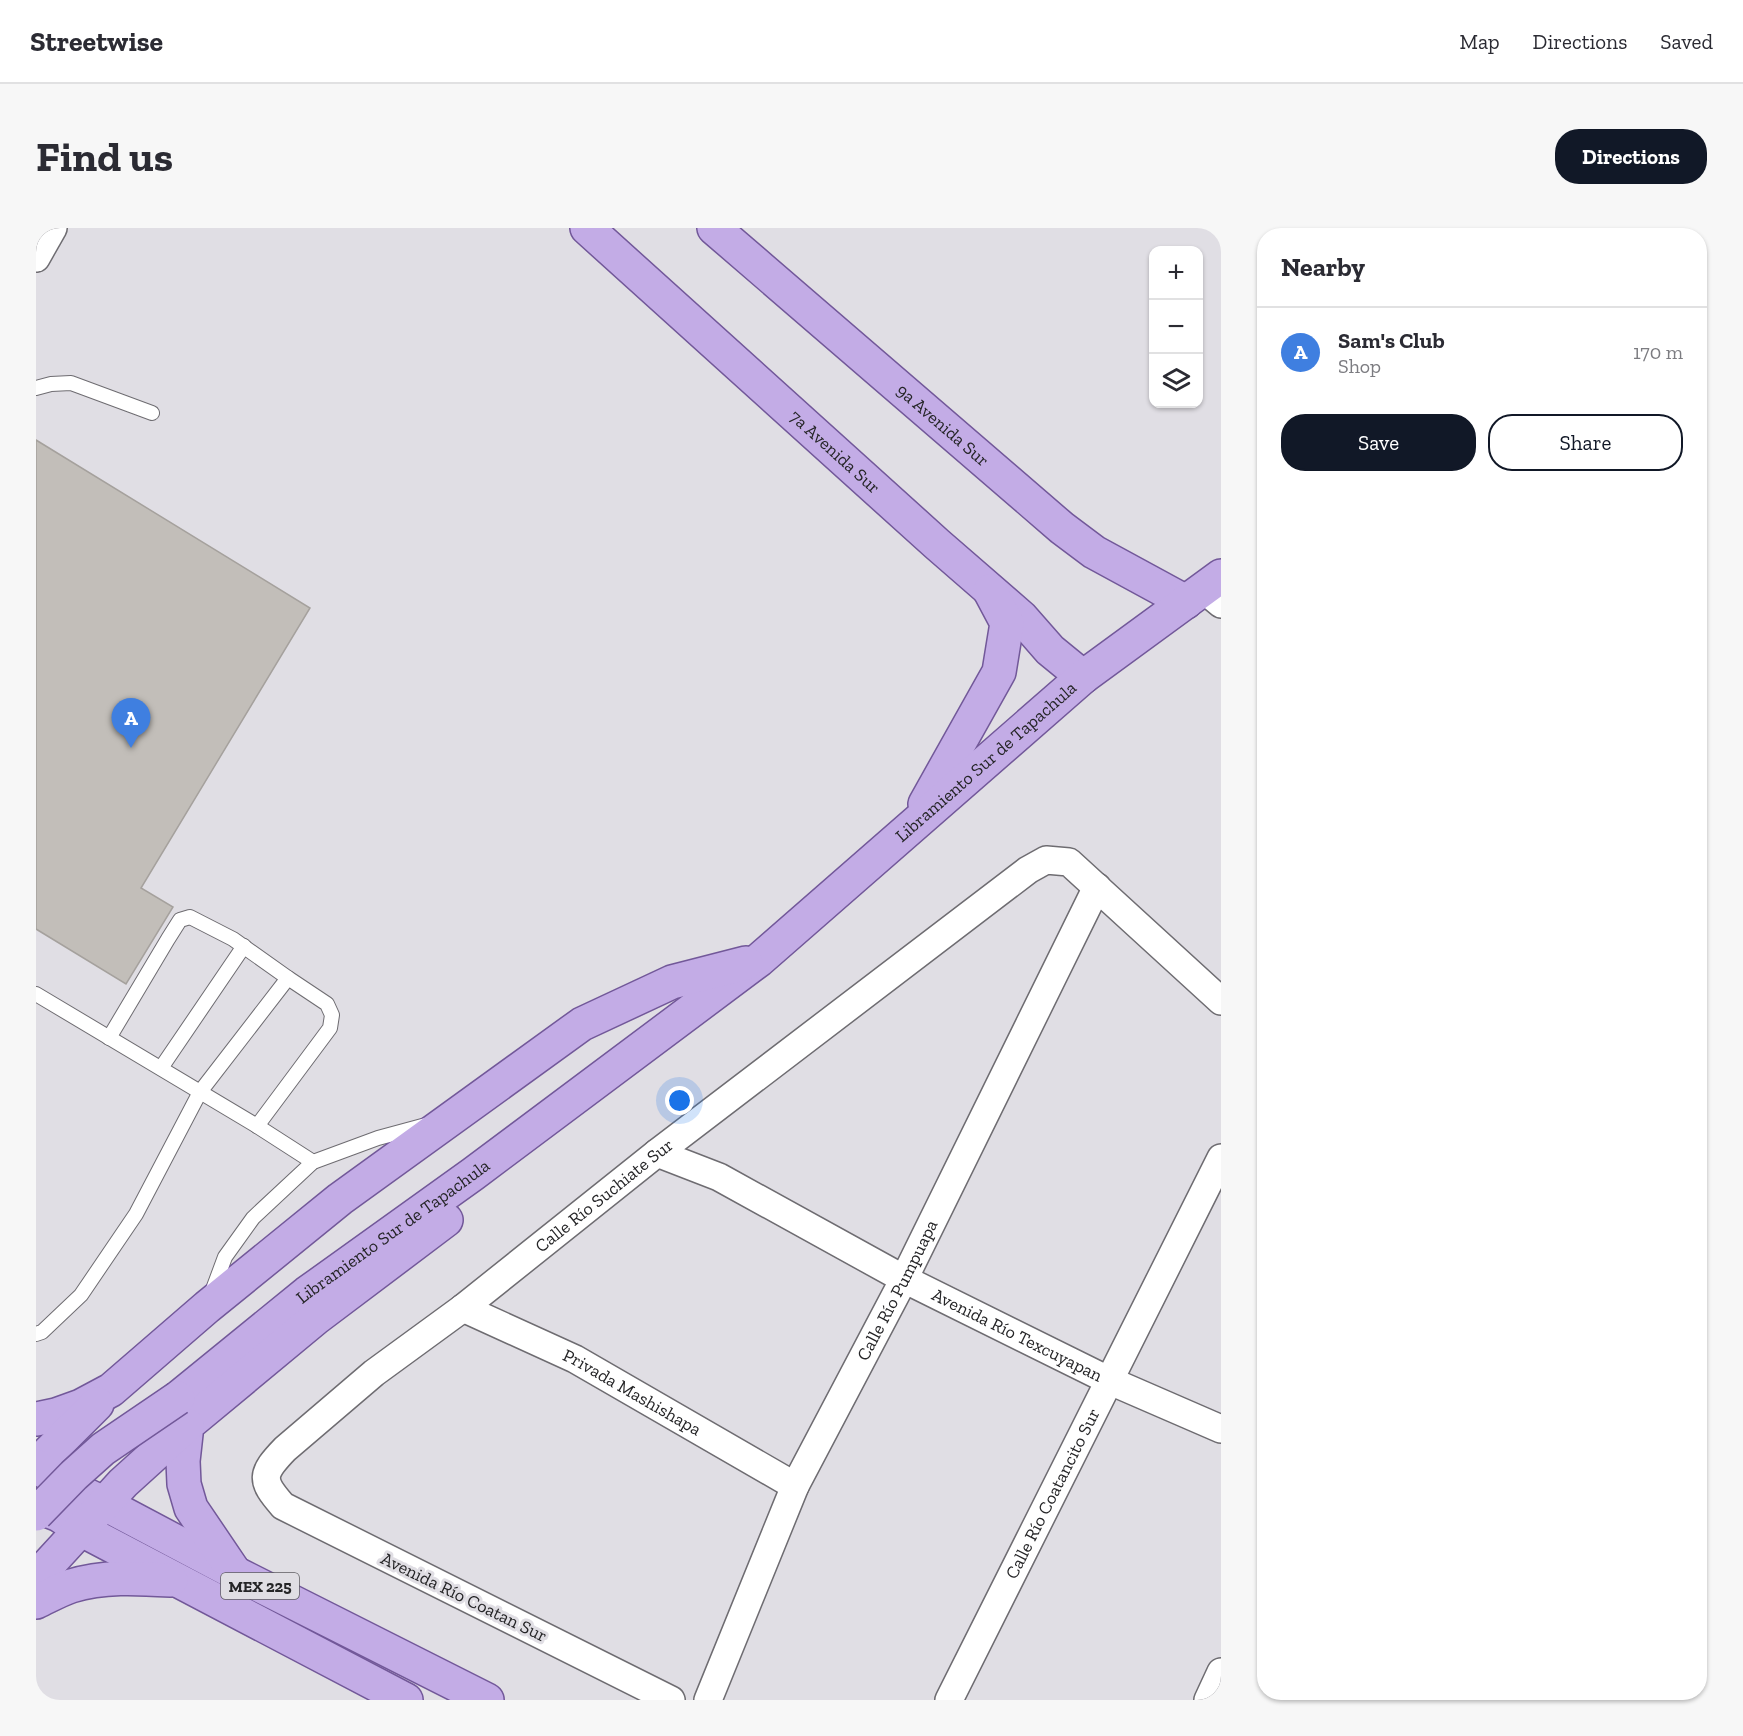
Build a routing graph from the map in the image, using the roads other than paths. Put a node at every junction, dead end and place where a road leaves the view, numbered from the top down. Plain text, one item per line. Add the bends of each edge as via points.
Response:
1 (587, 228) edge
2 (714, 228) edge
3 (36, 388) edge
4 (152, 413) dead end
5 (988, 587) junction
6 (1208, 593) edge
7 (1083, 677) junction
8 (910, 828) junction
9 (1097, 887) junction
10 (244, 946) junction
11 (759, 960) junction
12 (288, 978) junction
13 (36, 994) edge
14 (1221, 1001) edge
15 (109, 1038) junction
16 (161, 1068) junction
17 (200, 1092) junction
18 (452, 1119) junction
19 (257, 1126) junction
20 (657, 1153) junction
21 (1221, 1158) edge
22 (313, 1162) junction
23 (904, 1280) junction
24 (207, 1307) junction
25 (463, 1308) junction
26 (36, 1334) edge
27 (1108, 1380) junction
28 (111, 1390) junction
29 (176, 1401) junction
30 (36, 1419) edge
31 (1221, 1429) edge
32 (41, 1461) edge
33 (266, 1482) joint
34 (795, 1486) junction
35 (103, 1503) junction
36 (53, 1512) edge
37 (235, 1573) junction
38 (36, 1578) edge
39 (180, 1581) junction
40 (36, 1602) edge
41 (1221, 1672) edge
42 (373, 1692) edge
43 (406, 1700) edge
44 (488, 1700) edge
45 (671, 1700) edge
46 (708, 1700) edge
47 (949, 1700) edge
48 (1208, 1700) edge

1 - 5 main road, 7a Avenida Sur
2 - 6 main road, 9a Avenida Sur via 1094,552
3 - 4 lane via 71,383
5 - 7 main road, 7a Avenida Sur via 1050,650
5 - 8 main road via 1007,623 999,672
6 - 7 main road, Libramiento Sur de Tapachula
7 - 8 main road, Libramiento Sur de Tapachula
8 - 11 main road, Libramiento Sur de Tapachula
9 - 14 street
9 - 20 street, Calle Río Suchiate Sur via 1069,862 1046,860 1028,870
9 - 23 street, Calle Río Pumpuapa
10 - 12 lane
10 - 15 lane via 190,918 180,920
10 - 16 lane
11 - 18 main road via 672,982 582,1024
11 - 29 main road via 632,1076 478,1196 316,1318
11 - 29 main road, Libramiento Sur de Tapachula via 598,1062 444,1176 301,1272
12 - 17 lane
12 - 19 lane via 327,1004 332,1015 330,1028
13 - 15 lane
15 - 16 lane
16 - 17 lane
17 - 19 lane
17 - 26 lane via 136,1214 81,1295
18 - 22 lane via 378,1138
18 - 24 main road via 340,1200
19 - 22 lane
20 - 23 street, Avenida Río Texcuyapan via 719,1177
20 - 25 street, Calle Río Suchiate Sur
21 - 27 street, Calle Río Coatancito Sur
22 - 24 lane via 253,1218 225,1257
23 - 27 street, Avenida Río Texcuyapan
23 - 34 street, Calle Río Pumpuapa
24 - 28 main road
25 - 33 street, Calle Río Suchiate Sur via 374,1374 285,1449 272,1462
25 - 34 street, Privada Mashishapa via 575,1359
27 - 31 street, Avenida Río Texcuyapan
27 - 47 street, Calle Río Coatancito Sur
28 - 30 main road via 81,1406
28 - 32 main road
29 - 35 main road via 123,1483
29 - 36 main road, Libramiento Sur de Tapachula via 72,1451 55,1470
29 - 37 main road via 184,1484 191,1508
32 - 36 main road via 62,1467
33 - 45 street, Avenida Río Coatan Sur via 284,1506
34 - 46 street, Calle Río Pumpuapa
35 - 36 main road, MEX 225
35 - 37 main road, MEX 225
36 - 38 main road, Libramiento Sur de Tapachula
36 - 39 main road, MEX 225
37 - 44 main road, MEX 225
39 - 40 main road via 102,1579
39 - 42 main road, MEX 225
41 - 48 street
42 - 43 main road, MEX 225

